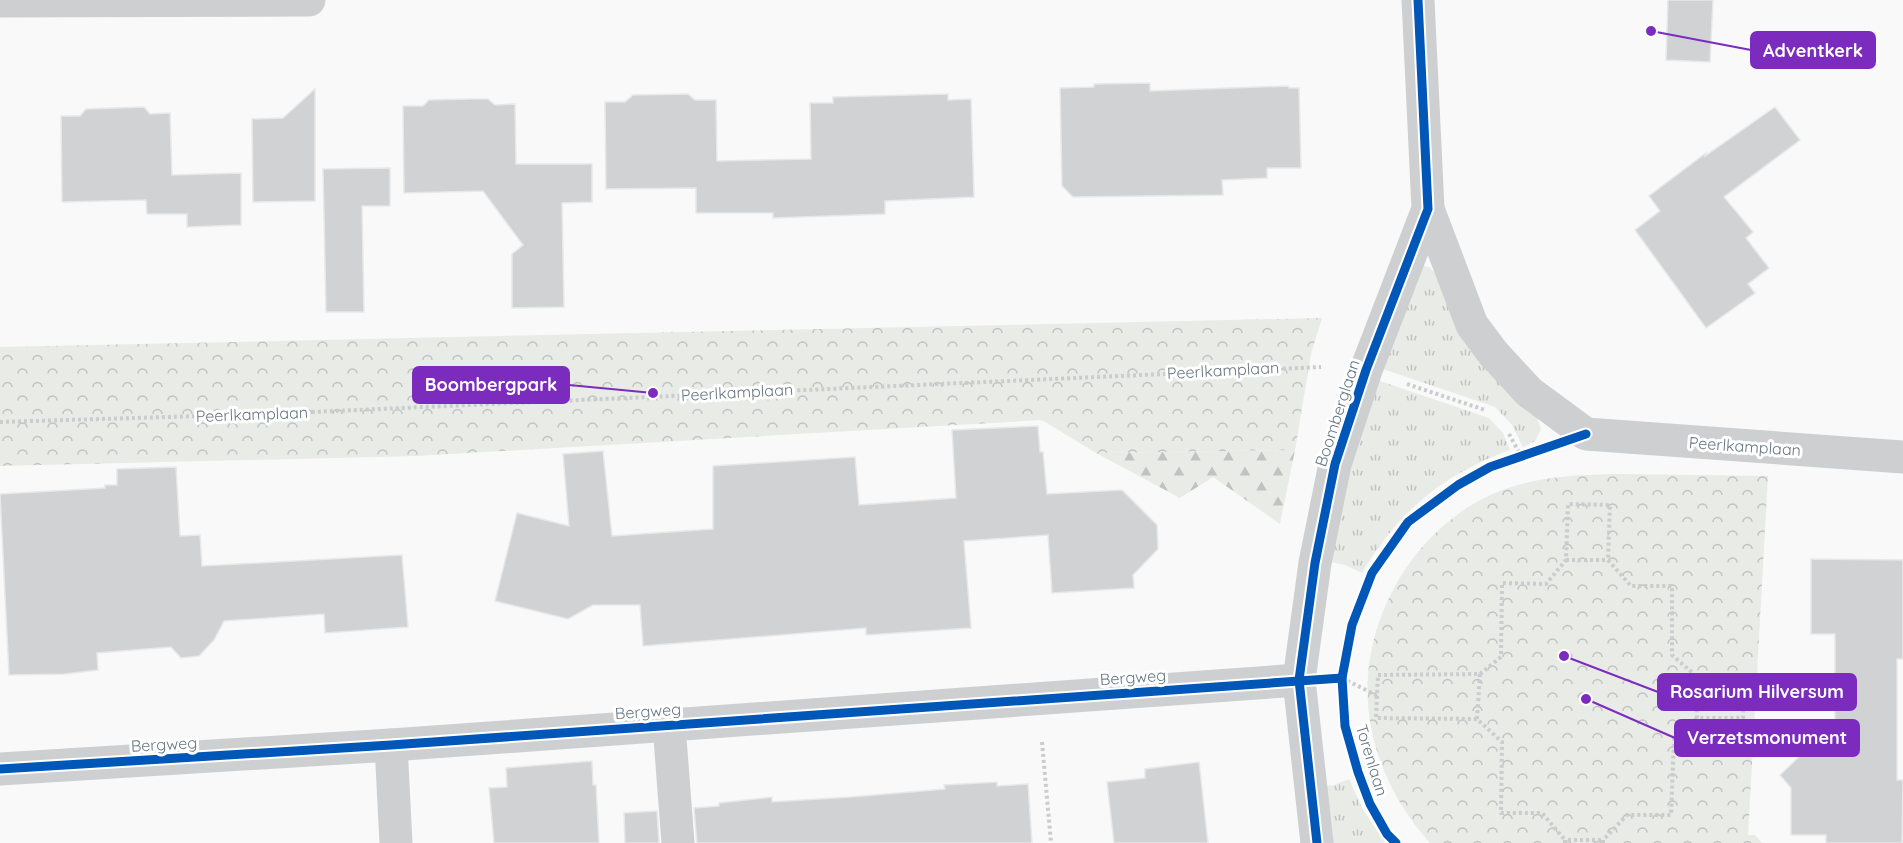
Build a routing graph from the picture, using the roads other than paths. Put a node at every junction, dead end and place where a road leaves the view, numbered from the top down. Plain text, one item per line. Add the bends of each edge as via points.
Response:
1 (309, 0) edge
2 (1418, 0) edge
3 (0, 1) edge
4 (1428, 209) junction
5 (1903, 457) edge
6 (1299, 680) junction
7 (669, 725) junction
8 (391, 745) junction
9 (0, 768) edge
10 (396, 843) edge
11 (678, 843) edge
12 (1317, 843) edge

1 - 3 street
2 - 4 street, Boomberglaan
4 - 5 street, Peerlkamplaan via 1472,325 1529,392 1587,434
4 - 6 street, Boomberglaan via 1366,370 1335,464 1315,563
6 - 7 street, Bergweg
6 - 12 street, Boomberglaan
7 - 8 street, Bergweg
7 - 11 street, Bergweg
8 - 9 street, Bergweg
8 - 10 street

